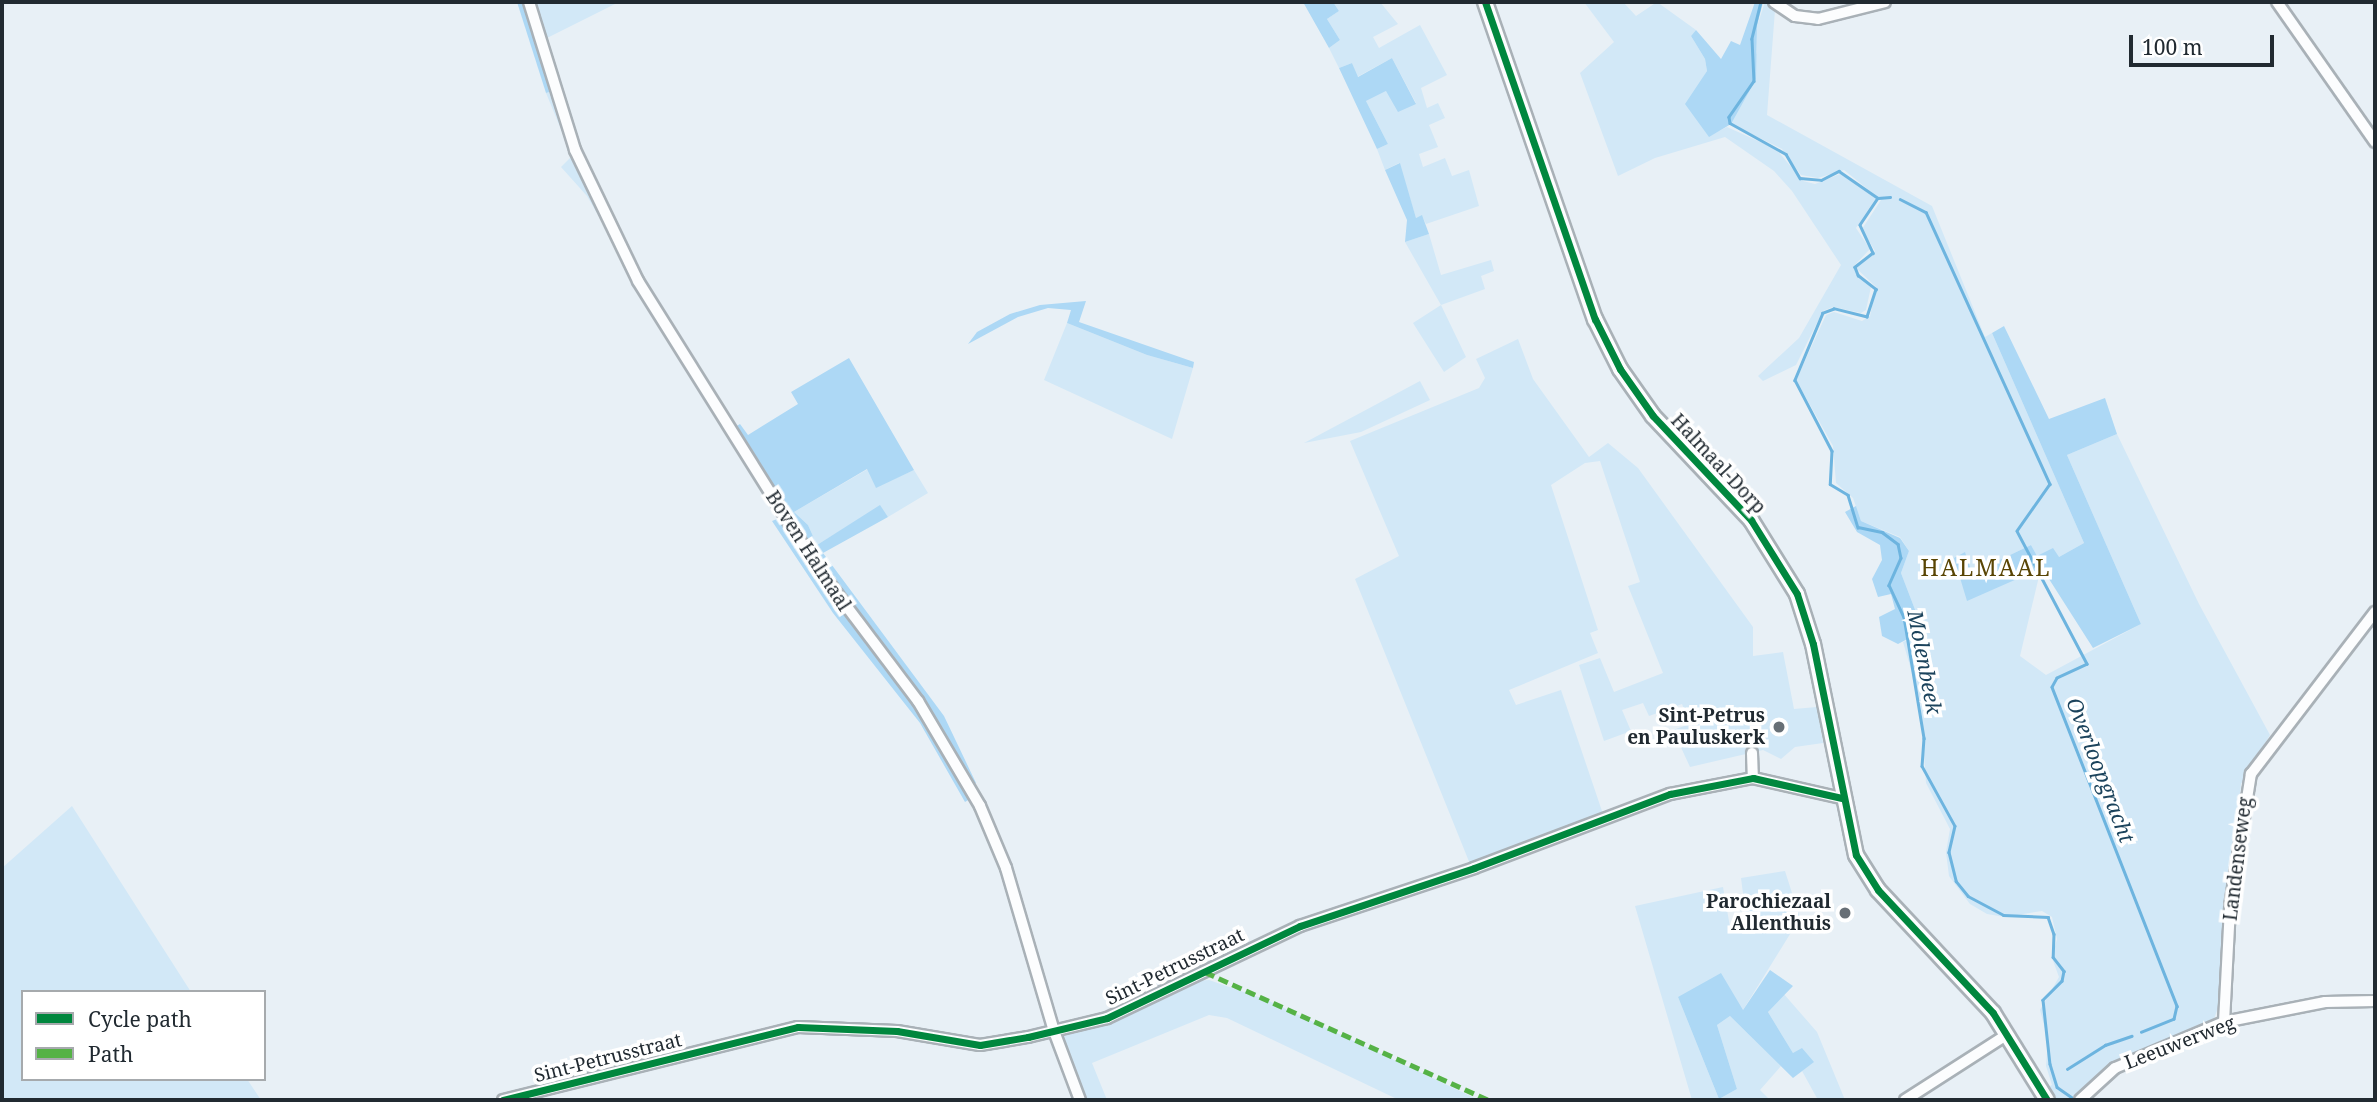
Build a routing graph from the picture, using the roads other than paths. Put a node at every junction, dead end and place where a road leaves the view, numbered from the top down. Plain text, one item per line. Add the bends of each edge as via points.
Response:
1 (528, 2) edge
2 (1485, 2) edge
3 (1774, 2) edge
4 (1885, 2) edge
5 (2277, 2) edge
6 (2375, 142) edge
7 (2375, 612) edge
8 (1752, 753) dead end
9 (1753, 778) junction
10 (1842, 798) junction
11 (2375, 1000) edge
12 (2224, 1023) junction
13 (1054, 1031) junction
14 (2008, 1034) junction
15 (503, 1100) edge
16 (1080, 1100) edge
17 (1905, 1100) edge
18 (2047, 1100) edge
19 (2080, 1100) edge

1 - 13 street, Boven Halmaal via 575,150 638,281 802,543 849,614 918,701 980,806 1018,901
2 - 10 street, Halmaal-Dorp via 1592,309 1620,369 1653,416 1751,520 1797,594 1813,644
3 - 4 street via 1795,16 1818,19
5 - 6 street
7 - 12 street, Landenseweg via 2251,774 2230,906
8 - 9 street
9 - 10 street, Sint-Petrusstraat
9 - 13 street, Sint-Petrusstraat via 1670,794 1500,859 1300,926 1139,1006
10 - 14 street, Halmaal-Dorp via 1851,842 1869,877
11 - 12 street, Leeuwerweg via 2325,1002
12 - 19 street, Leeuwerweg via 2115,1068
13 - 15 street, Sint-Petrusstraat via 981,1045 897,1031 798,1027
13 - 16 street, Boven Halmaal
14 - 17 street
14 - 18 street, Halmaal-Dorp

